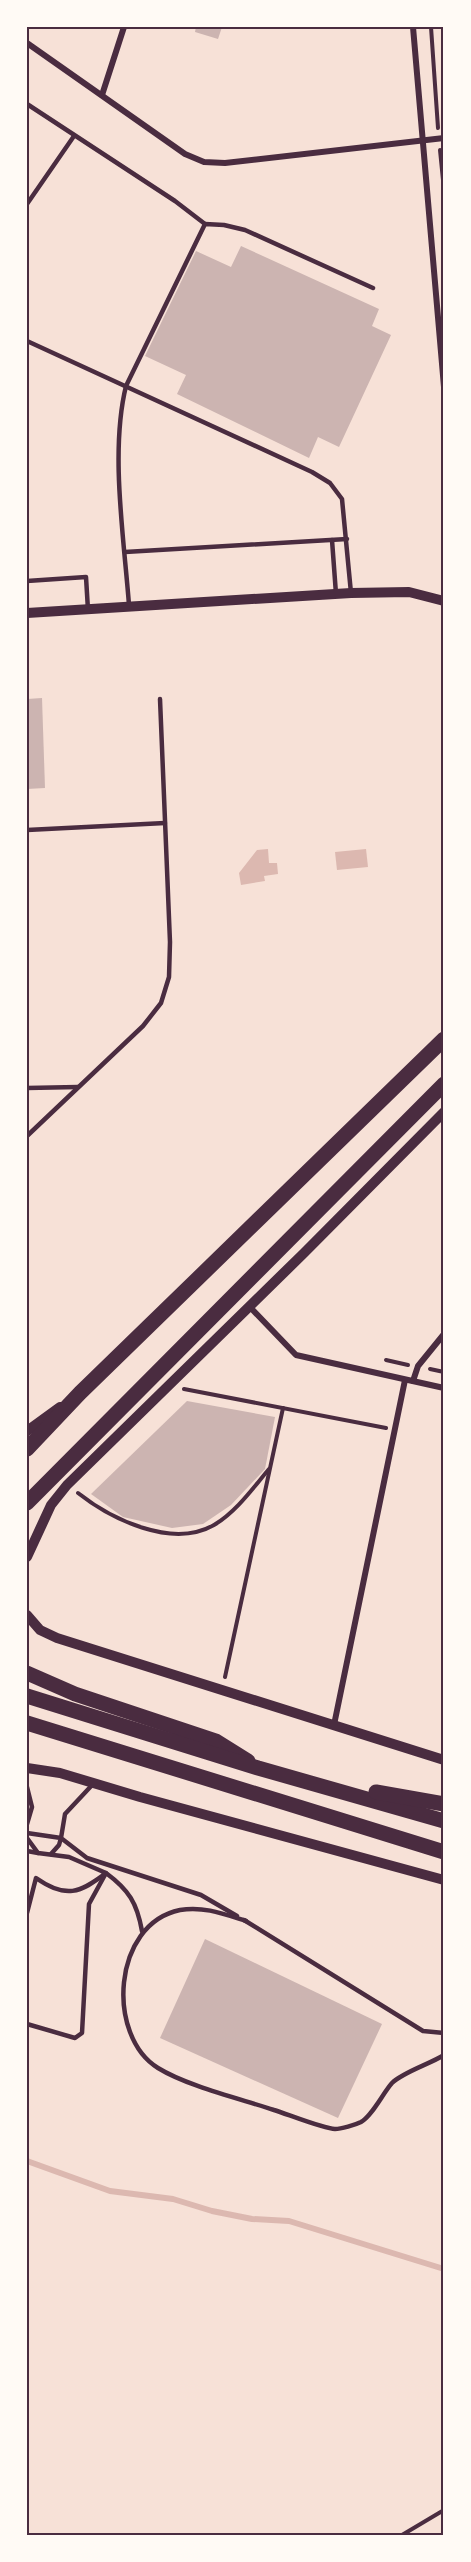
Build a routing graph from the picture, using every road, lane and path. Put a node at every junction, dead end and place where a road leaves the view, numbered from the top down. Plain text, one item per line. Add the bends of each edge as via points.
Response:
1 (124, 27) edge
2 (413, 27) edge
3 (431, 27) edge
4 (27, 43) edge
5 (102, 95) junction
6 (27, 104) edge
7 (74, 136) junction
8 (441, 138) edge
9 (424, 140) junction
10 (444, 190) edge
11 (27, 204) edge
12 (205, 224) junction
13 (374, 288) dead end
14 (27, 341) edge
15 (126, 386) junction
16 (444, 387) edge
17 (347, 539) junction
18 (332, 540) junction
19 (125, 552) junction
20 (27, 581) edge
21 (351, 593) junction
22 (336, 594) junction
23 (444, 601) edge
24 (129, 607) junction
25 (88, 609) junction
26 (27, 613) edge
27 (160, 699) dead end
28 (165, 823) junction
29 (27, 830) edge
30 (444, 1039) edge
31 (444, 1084) edge
32 (27, 1088) edge
33 (78, 1088) junction
34 (444, 1112) edge
35 (27, 1136) edge
36 (249, 1306) junction
37 (444, 1334) edge
38 (385, 1360) dead end
39 (418, 1366) junction
40 (444, 1372) edge
41 (405, 1380) junction
42 (413, 1381) junction
43 (168, 1386) junction
44 (444, 1388) edge
45 (80, 1393) junction
46 (283, 1408) junction
47 (394, 1430) junction
48 (27, 1431) edge
49 (27, 1449) edge
50 (269, 1468) junction
51 (46, 1483) junction
52 (67, 1485) junction
53 (27, 1503) edge
54 (27, 1512) edge
55 (27, 1557) edge
56 (27, 1615) edge
57 (27, 1673) edge
58 (223, 1690) junction
59 (27, 1696) edge
60 (27, 1723) edge
61 (334, 1725) junction
62 (444, 1760) edge
63 (27, 1768) edge
64 (258, 1768) junction
65 (94, 1783) junction
66 (313, 1784) junction
67 (27, 1787) edge
68 (444, 1804) edge
69 (444, 1821) edge
70 (27, 1824) edge
71 (27, 1836) edge
72 (61, 1838) junction
73 (27, 1851) edge
74 (38, 1852) junction
75 (444, 1852) edge
76 (51, 1854) junction
77 (106, 1873) junction
78 (444, 1880) edge
79 (27, 1913) edge
80 (246, 1921) junction
81 (142, 1931) junction
82 (27, 2024) edge
83 (444, 2033) edge
84 (444, 2055) edge
85 (444, 2510) edge
86 (402, 2535) edge

1 - 5 street
2 - 9 street
3 - 8 path
4 - 5 street
5 - 9 street via 185,154 204,162 225,163
6 - 7 lane
7 - 11 lane
7 - 12 lane
8 - 9 street
8 - 10 path
9 - 16 street
12 - 13 lane via 245,230
12 - 15 lane
14 - 15 lane
15 - 17 lane via 330,483 342,499
15 - 19 lane via 119,441
17 - 18 lane
17 - 21 lane
18 - 19 lane
18 - 22 lane
19 - 24 lane
20 - 25 lane via 86,577
21 - 22 street
21 - 23 street via 410,592
22 - 24 street
24 - 25 street
25 - 26 street
27 - 28 lane
28 - 29 lane
28 - 33 lane via 170,942 169,977 161,1003
30 - 45 main road
31 - 51 main road
32 - 33 lane
33 - 35 lane
34 - 36 street
36 - 41 street via 296,1355
36 - 43 street
37 - 39 street
38 - 39 path
39 - 40 path
39 - 42 street
41 - 42 street
41 - 47 street
42 - 44 street
43 - 46 path
43 - 52 street
45 - 48 street
45 - 49 main road
46 - 47 path
46 - 50 path
47 - 61 street
50 - 52 path via 214,1525 181,1535 111,1516
50 - 58 path
51 - 53 main road
51 - 54 main road
52 - 55 street via 51,1505
56 - 58 street via 40,1630 57,1638
57 - 64 main road via 75,1694 216,1741
58 - 61 street
59 - 64 main road
60 - 75 main road
61 - 62 street
63 - 65 street
64 - 66 main road
65 - 72 lane via 65,1814
65 - 78 street
66 - 68 main road
66 - 69 main road
67 - 70 lane via 32,1807
71 - 72 lane
71 - 74 lane
72 - 76 lane
72 - 80 lane via 87,1858 201,1895
73 - 74 lane
74 - 76 lane
76 - 77 lane via 69,1857
77 - 79 lane via 86,1889 74,1892 36,1878
77 - 81 lane via 124,1886 138,1911
77 - 82 lane via 89,1904 82,2033 75,2038
80 - 81 lane via 195,1909 158,1919
80 - 83 lane via 423,2031
81 - 84 lane via 125,1973 123,1998 129,2025 139,2049 158,2068 187,2080 335,2129 362,2122 394,2082
85 - 86 path

